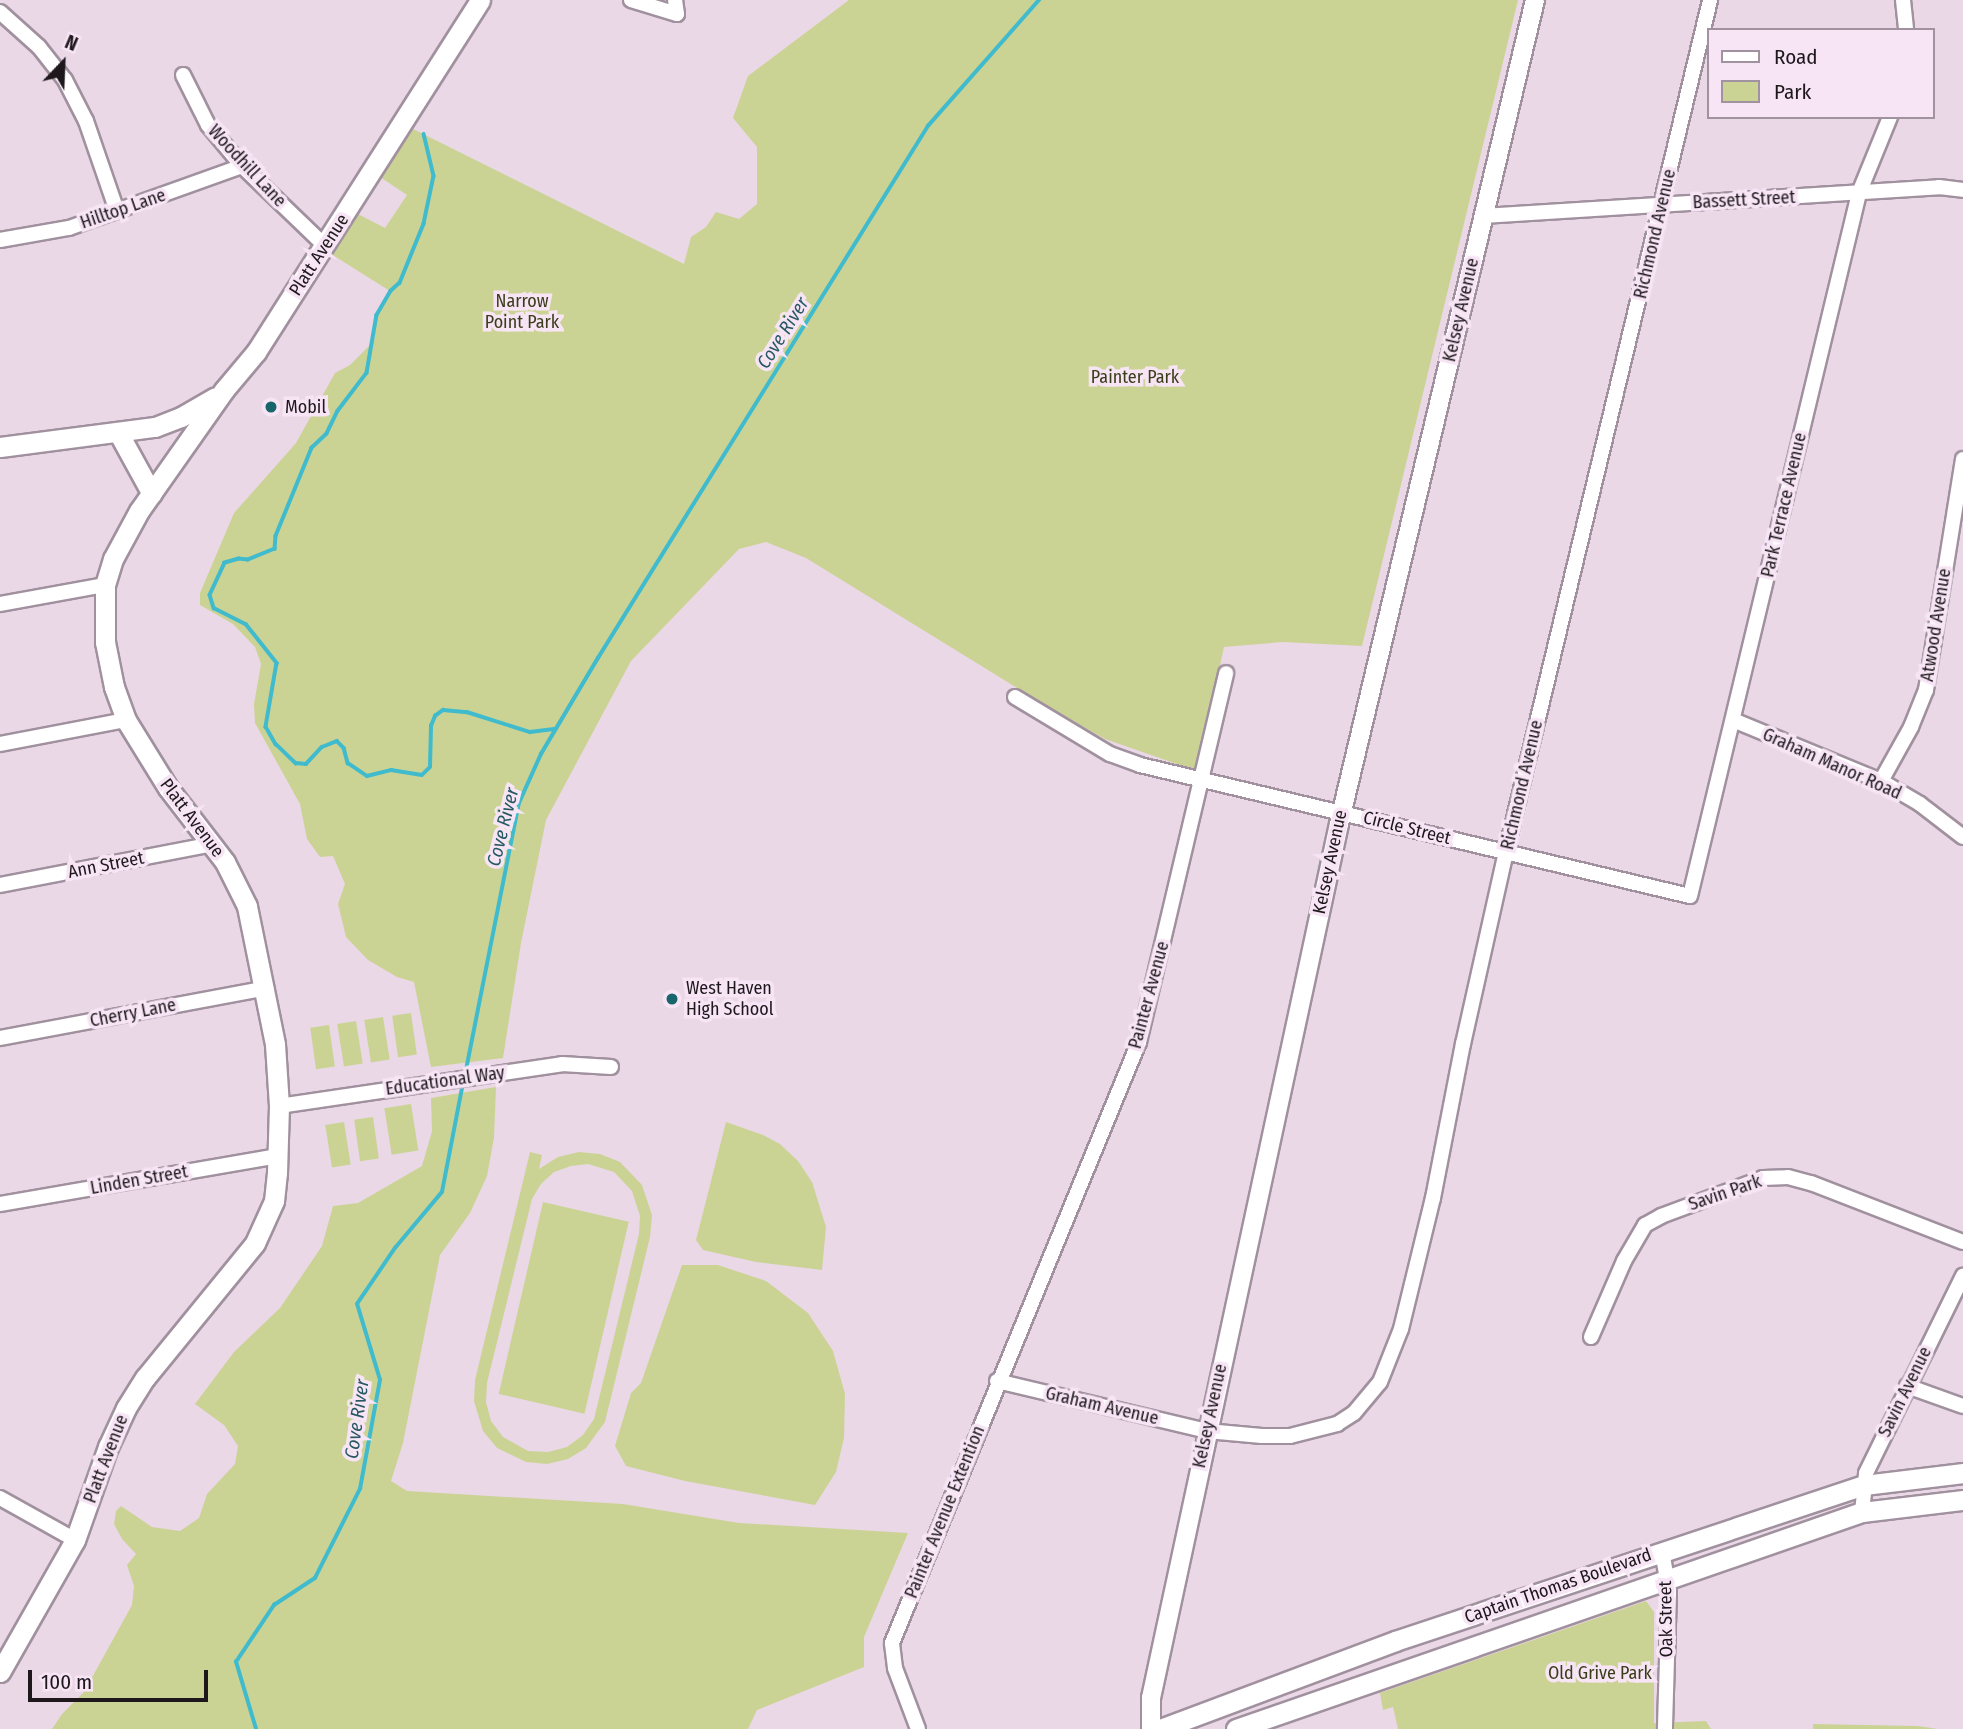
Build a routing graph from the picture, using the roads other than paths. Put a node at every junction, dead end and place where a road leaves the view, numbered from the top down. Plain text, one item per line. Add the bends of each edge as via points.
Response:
1 (480, 0) edge
2 (631, 0) edge
3 (675, 0) edge
4 (1535, 0) edge
5 (1710, 0) edge
6 (1903, 0) edge
7 (0, 12) edge
8 (1906, 28) edge
9 (183, 75) dead end
10 (1889, 119) edge
11 (242, 166) junction
12 (1963, 190) edge
13 (1859, 193) junction
14 (1662, 205) junction
15 (117, 211) junction
16 (1483, 216) junction
17 (0, 240) edge
18 (325, 246) junction
19 (224, 390) junction
20 (119, 434) junction
21 (0, 447) edge
22 (1963, 459) edge
23 (152, 494) junction
24 (105, 585) junction
25 (0, 604) edge
26 (1226, 673) dead end
27 (1015, 696) dead end
28 (125, 720) junction
29 (1733, 720) junction
30 (0, 744) edge
31 (1202, 780) junction
32 (1881, 781) junction
33 (1341, 812) junction
34 (1963, 837) edge
35 (212, 844) junction
36 (1506, 852) junction
37 (0, 885) edge
38 (1690, 896) joint
39 (266, 988) junction
40 (0, 1038) edge
41 (611, 1067) dead end
42 (279, 1106) junction
43 (277, 1156) junction
44 (0, 1204) edge
45 (1963, 1242) edge
46 (1963, 1276) edge
47 (1591, 1337) dead end
48 (997, 1381) junction
49 (1907, 1386) junction
50 (1963, 1406) edge
51 (1207, 1431) junction
52 (1963, 1472) edge
53 (1864, 1485) junction
54 (0, 1498) edge
55 (1963, 1500) edge
56 (1862, 1512) junction
57 (75, 1540) junction
58 (1662, 1551) junction
59 (1667, 1577) junction
60 (2, 1666) edge
61 (918, 1729) edge
62 (1151, 1729) edge
63 (1160, 1729) edge
64 (1236, 1729) edge
65 (1665, 1729) edge

1 - 18 main road, Platt Avenue
2 - 3 street via 677,14
4 - 16 street, Kelsey Avenue
5 - 14 street, Richmond Avenue
6 - 8 street
7 - 15 street via 39,47 65,80 86,121
9 - 11 street, Woodhill Lane via 208,125
10 - 13 street, Park Terrace Avenue
11 - 15 street, Hilltop Lane
11 - 18 street, Woodhill Lane
12 - 13 street, Bassett Street via 1939,187
13 - 14 street, Bassett Street
13 - 29 street, Park Terrace Avenue
14 - 16 street, Bassett Street
14 - 36 street, Richmond Avenue
15 - 17 street, Hilltop Lane via 69,228
16 - 33 street, Kelsey Avenue
18 - 19 main road, Platt Avenue via 256,352
19 - 20 main road via 177,419
19 - 23 main road, Platt Avenue
20 - 21 main road
20 - 23 main road
22 - 32 street, Atwood Avenue via 1926,690
23 - 24 main road, Platt Avenue via 124,536
24 - 25 street
24 - 28 main road, Platt Avenue via 105,642
26 - 31 street, Painter Avenue
27 - 31 street, Circle Street via 1110,754
28 - 30 street
28 - 35 main road, Platt Avenue via 149,761
29 - 32 street, Graham Manor Road
29 - 38 street, Park Terrace Avenue
31 - 33 street, Circle Street
31 - 48 street, Painter Avenue via 1139,1042
32 - 34 street, Graham Manor Road
33 - 36 street, Circle Street
33 - 51 street, Kelsey Avenue
35 - 37 street, Ann Street
35 - 39 main road, Platt Avenue via 247,906
36 - 38 street, Circle Street
36 - 51 street, Richmond Avenue via 1433,1198 1401,1329 1380,1382 1354,1413 1315,1430 1262,1436
39 - 40 street, Cherry Lane
39 - 42 main road, Platt Avenue
41 - 42 street, Educational Way via 562,1064
42 - 43 main road, Platt Avenue
43 - 44 street, Linden Street
43 - 57 main road, Platt Avenue via 274,1201 255,1243 133,1395 108,1447
45 - 47 street, Savin Park via 1811,1182 1763,1178 1645,1225
46 - 49 street, Savin Avenue
48 - 51 street, Graham Avenue
48 - 61 street, Painter Avenue Extention via 892,1643 895,1668
49 - 50 street
49 - 53 street, Savin Avenue
51 - 62 street, Kelsey Avenue via 1150,1698
52 - 53 main road, Captain Thomas Boulevard
53 - 56 street, Savin Avenue
53 - 58 main road, Captain Thomas Boulevard
54 - 57 street
55 - 56 main road, Captain Thomas Boulevard
56 - 59 main road, Captain Thomas Boulevard
57 - 60 main road, Platt Avenue
58 - 59 street, Oak Street
58 - 63 main road, Captain Thomas Boulevard via 1395,1641
59 - 64 main road, Captain Thomas Boulevard
59 - 65 street, Oak Street

